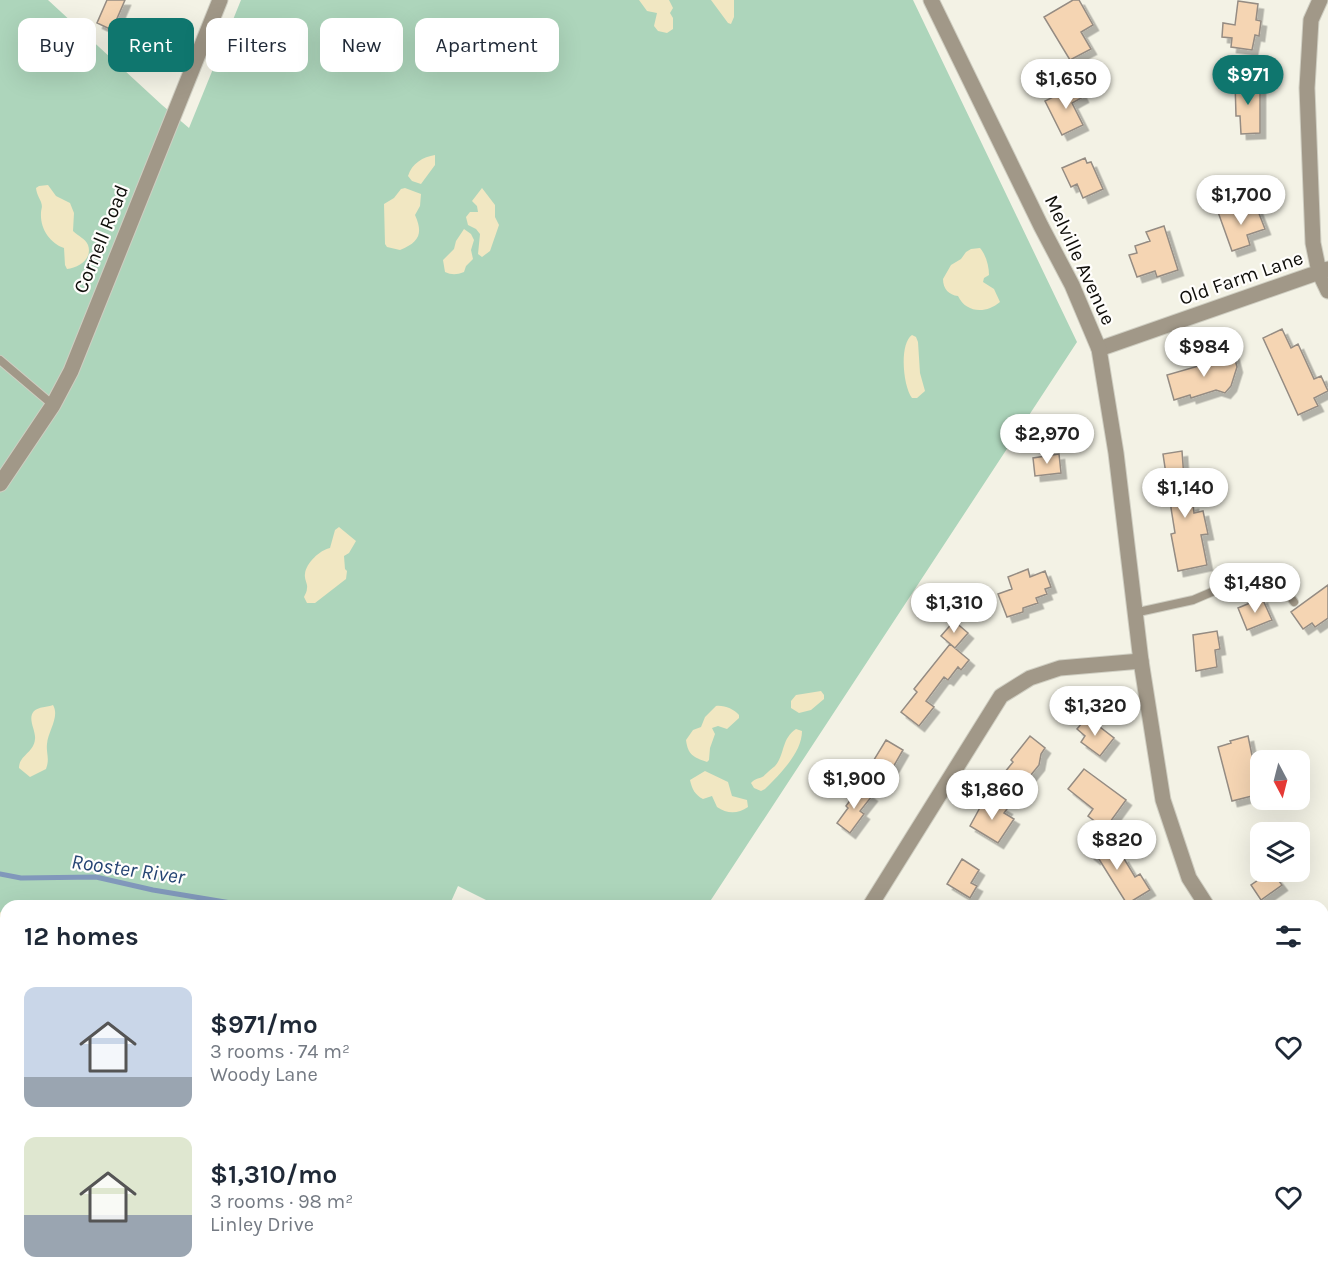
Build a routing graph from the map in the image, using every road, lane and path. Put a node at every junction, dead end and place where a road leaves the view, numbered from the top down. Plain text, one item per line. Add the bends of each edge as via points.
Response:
1 (220, 0) edge
2 (931, 0) edge
3 (1320, 0) edge
4 (1324, 271) edge
5 (1328, 291) edge
6 (1099, 349) junction
7 (0, 360) edge
8 (53, 405) junction
9 (0, 484) edge
10 (1294, 602) dead end
11 (1134, 613) junction
12 (1141, 661) junction
13 (874, 900) edge
14 (1203, 900) edge

1 - 8 street, Cornell Road via 71,370
2 - 6 street, Melville Avenue via 1072,285
3 - 4 street via 1311,20 1307,88 1313,243
4 - 5 street
4 - 6 street, Old Farm Lane
6 - 11 street, Melville Avenue via 1116,453
7 - 8 lane
8 - 9 street, Cornell Road
10 - 11 lane via 1278,580 1264,574 1193,600
11 - 12 street, Melville Avenue
12 - 13 street via 1060,668 1030,678 1001,696
12 - 14 street, Melville Avenue via 1163,800 1189,878

